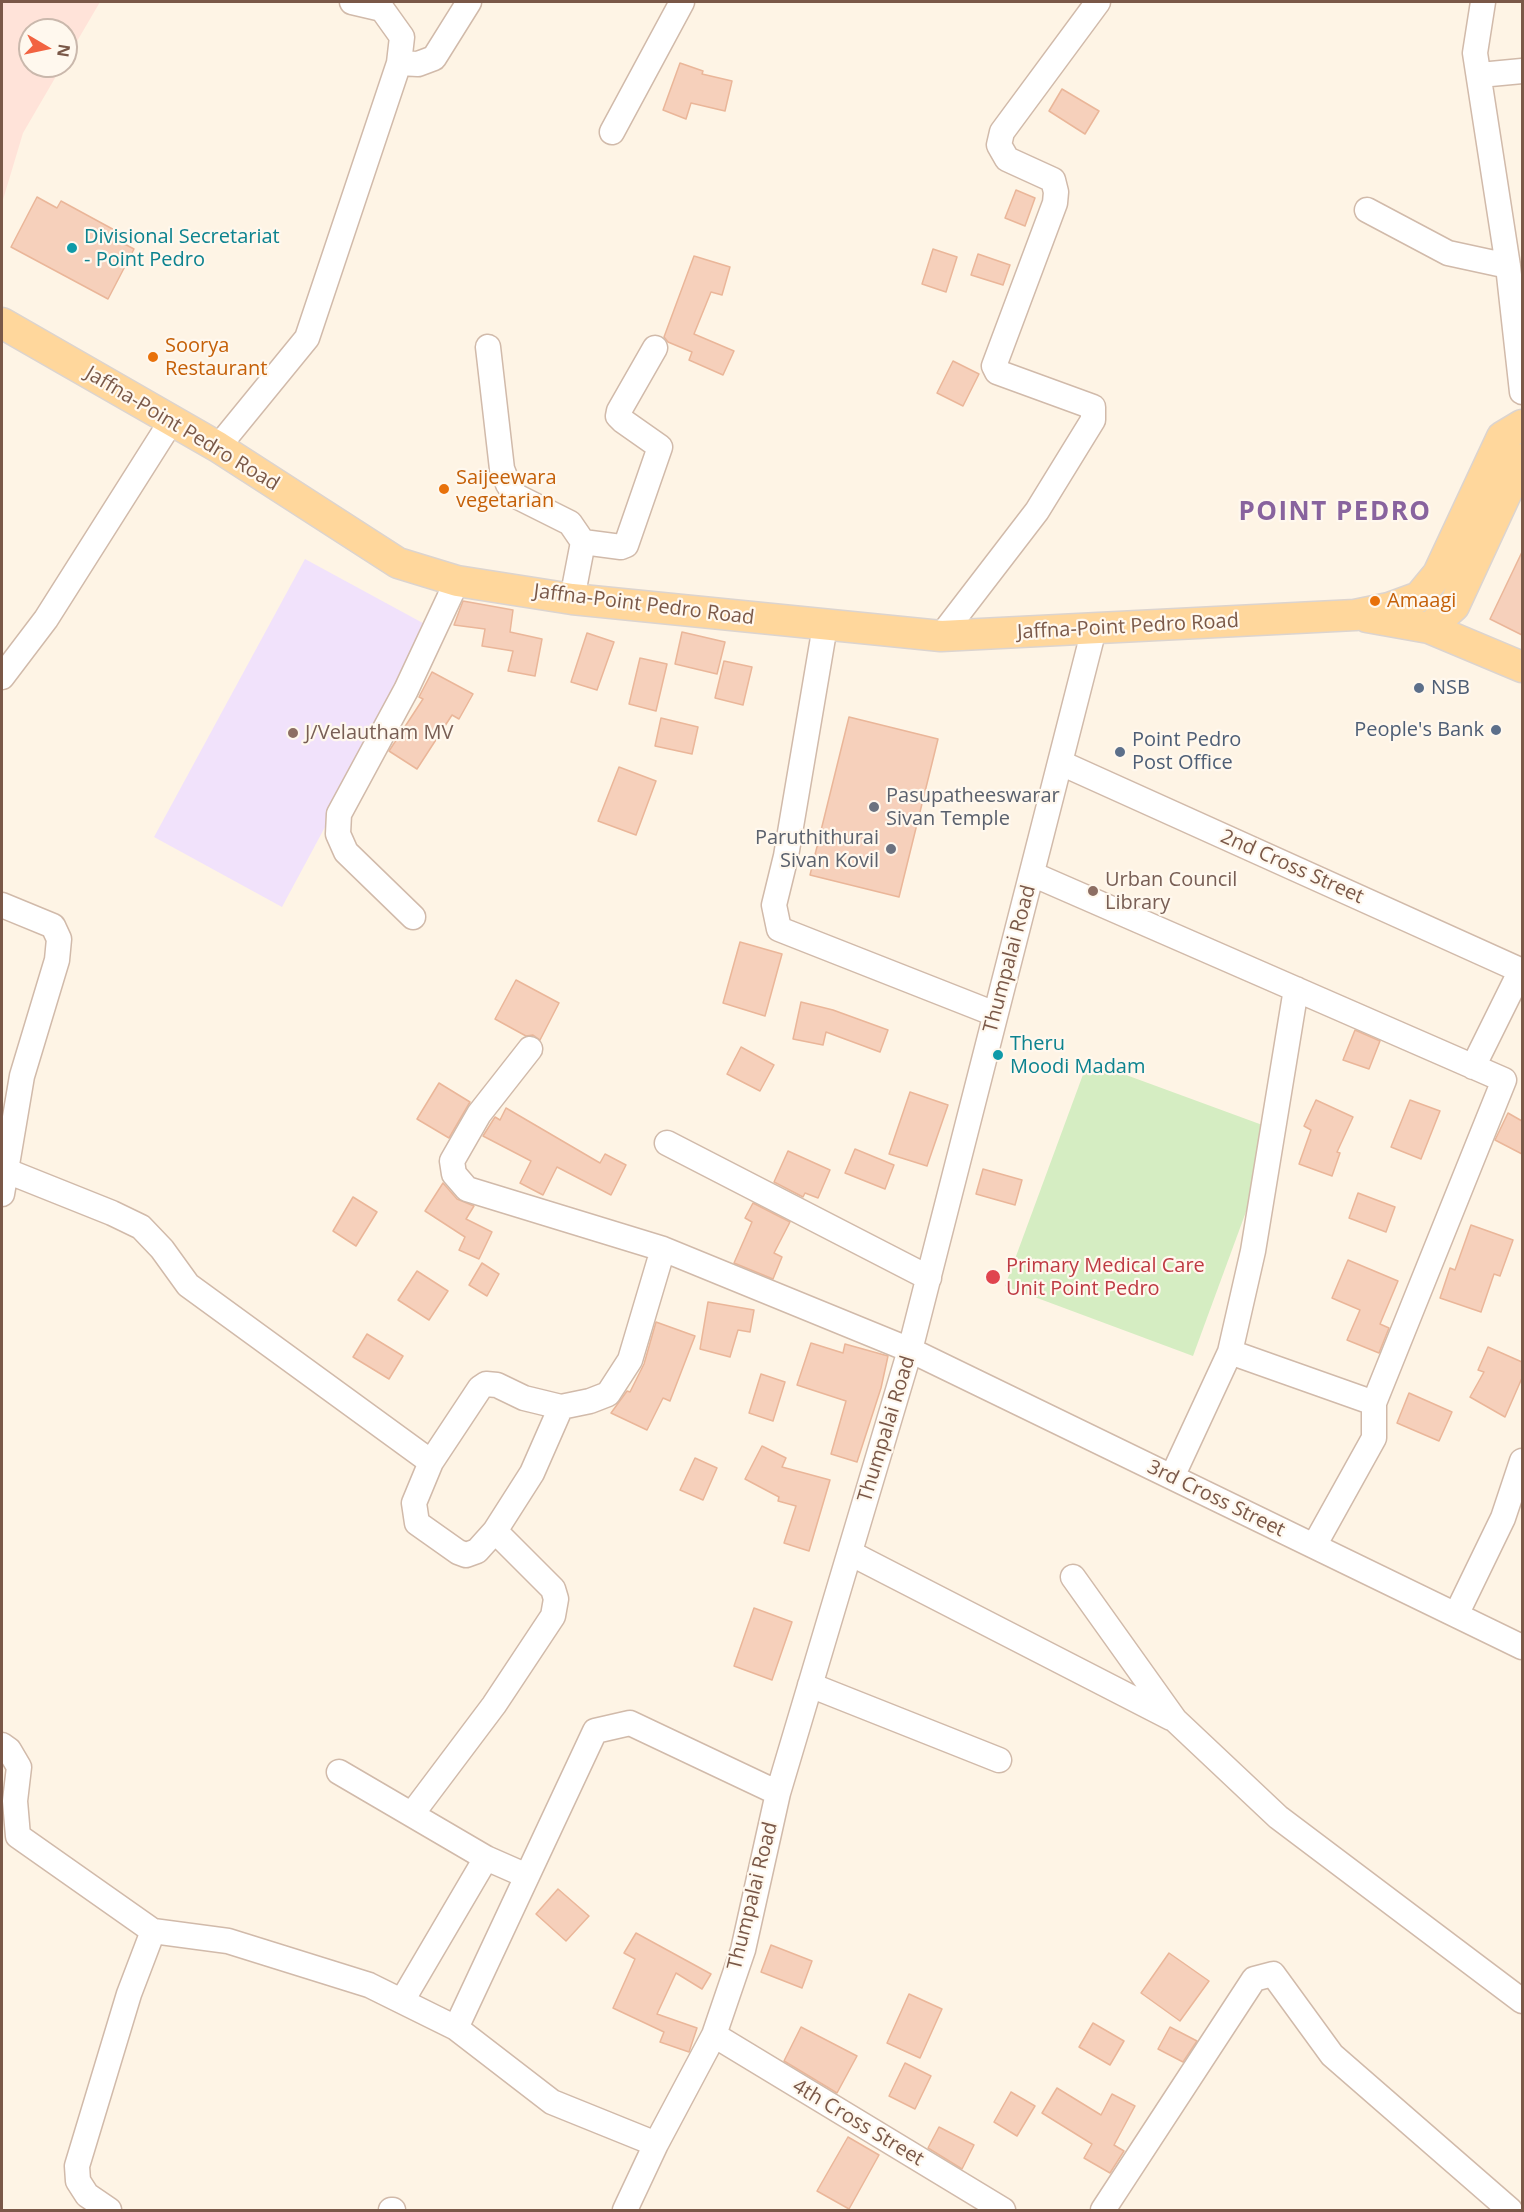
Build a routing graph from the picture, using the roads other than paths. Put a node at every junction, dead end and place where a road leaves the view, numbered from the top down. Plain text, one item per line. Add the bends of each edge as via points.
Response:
1 (352, 2) edge
2 (469, 2) edge
3 (682, 2) edge
4 (1098, 2) edge
5 (1483, 2) edge
6 (399, 63) junction
7 (1522, 71) edge
8 (1480, 75) junction
9 (612, 132) dead end
10 (1367, 210) dead end
11 (1508, 266) junction
12 (2, 323) edge
13 (488, 346) dead end
14 (655, 348) dead end
15 (1522, 392) edge
16 (172, 420) junction
17 (1522, 425) edge
18 (218, 447) junction
19 (1522, 459) edge
20 (583, 542) junction
21 (457, 580) junction
22 (572, 599) junction
23 (1355, 615) junction
24 (825, 626) junction
25 (1429, 628) junction
26 (1094, 629) junction
27 (942, 636) junction
28 (1522, 667) edge
29 (2, 677) edge
30 (1061, 763) junction
31 (1032, 874) junction
32 (2, 905) edge
33 (413, 917) dead end
34 (1522, 971) edge
35 (1296, 989) junction
36 (995, 1014) junction
37 (530, 1049) dead end
38 (1473, 1067) junction
39 (12, 1071) edge
40 (667, 1143) dead end
41 (7, 1171) junction
42 (2, 1194) edge
43 (663, 1249) junction
44 (929, 1278) junction
45 (910, 1350) junction
46 (1230, 1352) junction
47 (1374, 1403) junction
48 (561, 1407) junction
49 (1522, 1461) edge
50 (431, 1462) junction
51 (1172, 1477) junction
52 (495, 1531) junction
53 (1314, 1546) junction
54 (850, 1553) junction
55 (1073, 1577) dead end
56 (1456, 1615) junction
57 (1522, 1647) edge
58 (810, 1685) junction
59 (1175, 1720) junction
60 (2, 1745) edge
61 (999, 1760) dead end
62 (339, 1772) dead end
63 (778, 1793) junction
64 (412, 1814) junction
65 (486, 1858) junction
66 (527, 1876) junction
67 (153, 1931) junction
68 (402, 2001) junction
69 (1522, 2001) edge
70 (456, 2028) junction
71 (714, 2035) junction
72 (656, 2144) junction
73 (109, 2211) edge
74 (625, 2211) edge
75 (1003, 2211) edge
76 (1103, 2211) edge
77 (1510, 2211) edge

1 - 6 street via 382,9 402,37
2 - 6 street via 434,58 418,64
3 - 9 street
4 - 27 street via 1002,132 999,145 1007,159 1053,180 1056,192 994,366 997,372 1094,407 1093,420 1037,511
5 - 8 street via 1475,53
6 - 18 street via 307,338
7 - 8 street
8 - 11 street
10 - 11 street via 1448,253
11 - 15 street
12 - 16 main road, Jaffna-Point Pedro Road
13 - 20 street via 502,469 508,484 516,496 570,523
14 - 20 street via 618,416 660,447 626,544 621,548
16 - 18 main road, Jaffna-Point Pedro Road
16 - 29 street via 46,619
17 - 23 main road, Jaffna-Point Pedro Road via 1502,437 1438,574 1419,597
18 - 21 main road, Jaffna-Point Pedro Road via 398,562
19 - 25 main road via 1454,606
20 - 22 street
21 - 22 main road, Jaffna-Point Pedro Road
21 - 33 street via 406,690 339,814 338,834 346,852
22 - 24 main road, Jaffna-Point Pedro Road
23 - 25 main road, Jaffna-Point Pedro Road
23 - 26 main road, Jaffna-Point Pedro Road
24 - 27 main road, Jaffna-Point Pedro Road
24 - 36 street via 774,905 778,929
25 - 28 main road, Jaffna-Point Pedro Road
26 - 27 main road, Jaffna-Point Pedro Road
26 - 30 street, Thumpalai Road
30 - 31 street, Thumpalai Road
30 - 34 street, 2nd Cross Street
31 - 35 street
31 - 36 street, Thumpalai Road
32 - 39 street via 53,926 59,939 57,960
34 - 38 street
35 - 38 street
35 - 46 street via 1253,1251
36 - 44 street, Thumpalai Road
37 - 43 street, 3rd Cross Street via 479,1114 452,1161 454,1174 467,1189
38 - 47 street via 1504,1080
39 - 41 street
40 - 44 street
41 - 42 street
41 - 50 street via 141,1227 188,1285
43 - 45 street, 3rd Cross Street
43 - 48 street via 630,1360 608,1394
44 - 45 street, Thumpalai Road
45 - 51 street, 3rd Cross Street
45 - 54 street, Thumpalai Road
46 - 47 street
46 - 51 street
47 - 53 street via 1374,1438
48 - 50 street via 486,1384
48 - 52 street via 532,1473
49 - 56 street via 1503,1518
50 - 52 street via 414,1503 417,1523 466,1555 477,1551
51 - 53 street, 3rd Cross Street
52 - 64 street via 553,1589 553,1616 494,1705
53 - 56 street, 3rd Cross Street
54 - 58 street, Thumpalai Road
54 - 59 street
55 - 59 street
56 - 57 street, 3rd Cross Street
58 - 61 street
58 - 63 street, Thumpalai Road
59 - 69 street via 1278,1816
60 - 67 street via 19,1767 15,1801 18,1836
62 - 64 street
63 - 66 street via 630,1723 594,1731
63 - 71 street, Thumpalai Road via 743,1950
64 - 65 street
65 - 66 street
65 - 68 street
66 - 70 street
67 - 68 street via 228,1941 369,1985
67 - 73 street via 129,1994 77,2166 78,2181 87,2195
68 - 70 street
70 - 72 street via 552,2102
71 - 72 street, Thumpalai Road
71 - 75 street, 4th Cross Street
72 - 74 street, Thumpalai Road
76 - 77 street via 1254,1979 1273,1974 1332,2055

